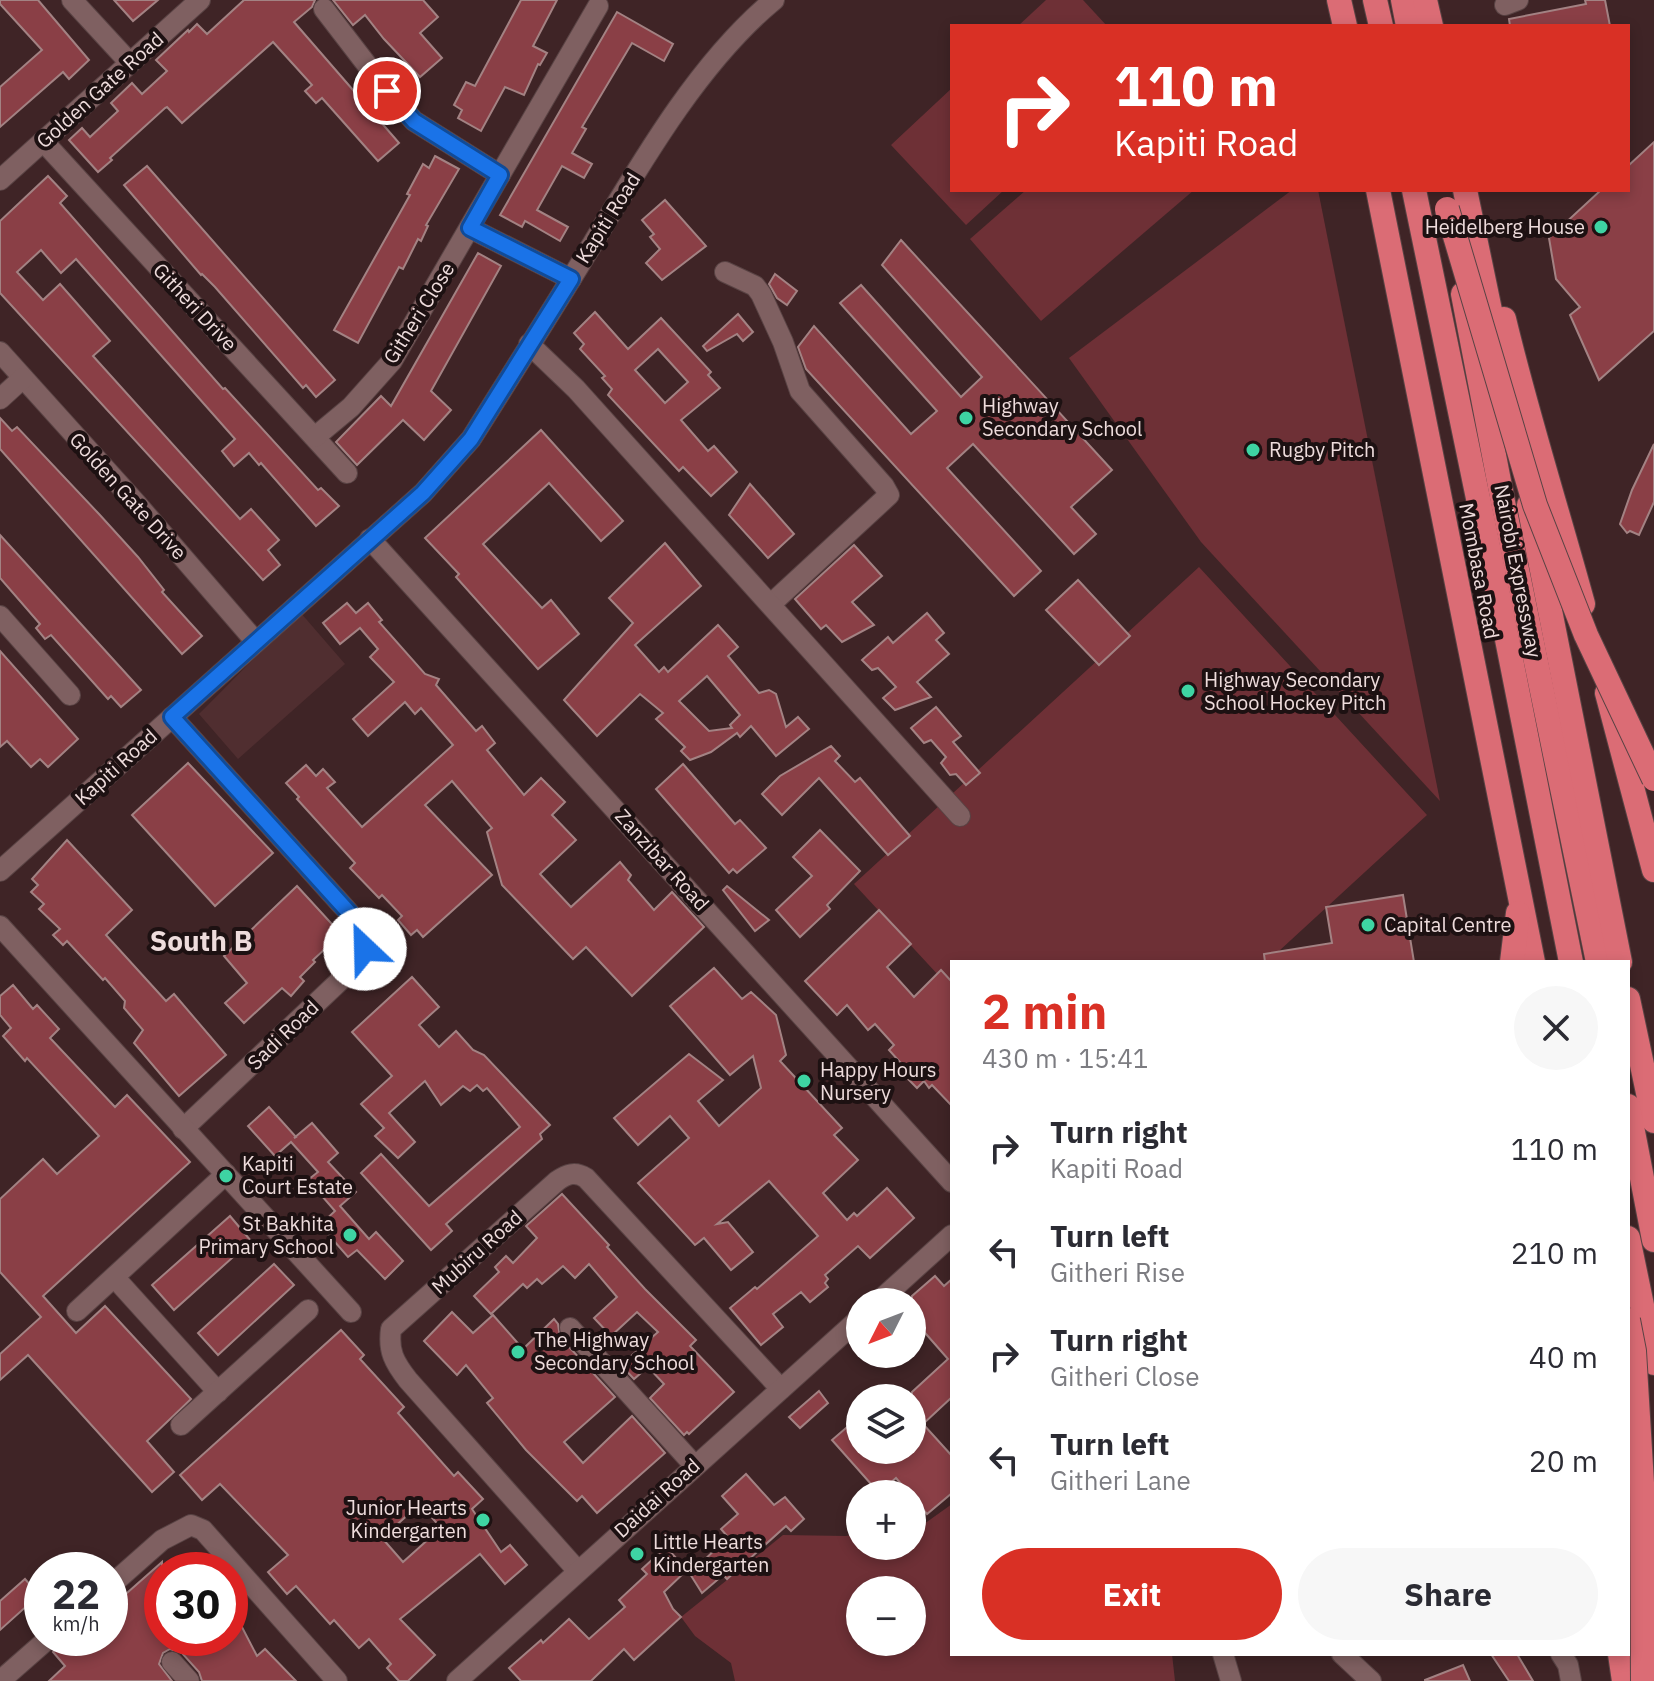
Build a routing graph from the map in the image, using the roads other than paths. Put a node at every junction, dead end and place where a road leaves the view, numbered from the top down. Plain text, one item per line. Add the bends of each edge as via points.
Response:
1 (72, 0) edge
2 (200, 0) edge
3 (774, 0) edge
4 (1339, 0) edge
5 (1375, 0) edge
6 (1403, 0) edge
7 (1425, 0) edge
8 (598, 6) dead end
9 (749, 8) edge
10 (324, 9) dead end
11 (1345, 24) edge
12 (1381, 24) edge
13 (1408, 24) edge
14 (1431, 24) edge
15 (130, 63) junction
16 (43, 141) junction
17 (500, 175) junction
18 (0, 180) edge
19 (1378, 192) edge
20 (1414, 192) edge
21 (1466, 192) edge
22 (1467, 192) edge
23 (1445, 199) edge
24 (470, 228) junction
25 (725, 272) dead end
26 (571, 279) junction
27 (529, 344) junction
28 (0, 352) edge
29 (23, 378) junction
30 (0, 399) edge
31 (315, 437) junction
32 (347, 473) dead end
33 (370, 539) junction
34 (771, 604) junction
35 (0, 616) edge
36 (256, 642) junction
37 (70, 695) dead end
38 (172, 717) junction
39 (1654, 779) edge
40 (960, 816) dead end
41 (1654, 870) edge
42 (0, 871) edge
43 (1521, 888) junction
44 (0, 926) edge
45 (1512, 960) edge
46 (1533, 960) edge
47 (1570, 960) edge
48 (1598, 960) edge
49 (1620, 960) edge
50 (1630, 1008) edge
51 (1630, 1116) edge
52 (1654, 1121) edge
53 (183, 1129) junction
54 (226, 1174) junction
55 (950, 1180) edge
56 (950, 1237) edge
57 (1654, 1240) edge
58 (1630, 1248) edge
59 (115, 1278) junction
60 (893, 1288) edge
61 (308, 1310) dead end
62 (77, 1311) dead end
63 (351, 1312) dead end
64 (570, 1328) dead end
65 (1630, 1330) edge
66 (846, 1331) edge
67 (1654, 1363) edge
68 (1630, 1388) edge
69 (781, 1389) junction
70 (218, 1392) junction
71 (181, 1425) dead end
72 (694, 1465) junction
73 (1654, 1489) edge
74 (577, 1570) junction
75 (128, 1571) edge
76 (28, 1656) edge
77 (1224, 1656) edge
78 (1344, 1656) edge
79 (1562, 1656) edge
80 (1620, 1656) edge
81 (172, 1662) dead end
82 (0, 1681) edge
83 (189, 1681) edge
84 (337, 1681) edge
85 (457, 1681) edge
86 (1231, 1681) edge
87 (1371, 1681) edge
88 (1571, 1681) edge
89 (1624, 1681) edge
90 (1643, 1681) edge

1 - 15 street
2 - 15 street, Golden Gate Road
3 - 9 street, Kapiti Road
4 - 11 highway
5 - 12 highway
6 - 13 highway
7 - 14 highway
8 - 17 street, Githeri Close
9 - 26 street, Kapiti Road via 663,131
10 - 17 street via 414,121
15 - 16 street, Golden Gate Road
16 - 18 street, Golden Gate Road
16 - 31 street, Githeri Drive
17 - 24 street, Githeri Close
19 - 43 highway, Mombasa Road
20 - 47 highway, Nairobi Expressway
21 - 49 highway
22 - 41 highway via 1490,259 1523,400
23 - 39 highway, bridge via 1535,505 1586,635
23 - 48 highway, Nairobi Expressway, bridge
24 - 26 street
24 - 31 street, Githeri Close via 392,361
25 - 34 street via 761,294 800,391 889,495
26 - 27 street, Kapiti Road
27 - 33 street, Kapiti Road via 449,466
27 - 34 street
28 - 29 street, Golden Gate Drive
29 - 30 street
29 - 36 street, Golden Gate Drive
31 - 32 street, Githeri Drive
33 - 36 street, Kapiti Road
33 - 55 street, Zanzibar Road
34 - 40 street
35 - 37 street
36 - 38 street, Kapiti Road
38 - 42 street, Kapiti Road
38 - 53 street, Sadi Road via 361,926 365,949 346,975
43 - 45 highway
43 - 46 highway, Mombasa Road
44 - 53 street
50 - 52 highway
51 - 57 highway
53 - 54 street
54 - 59 street
54 - 63 street
56 - 60 street
58 - 67 highway
59 - 62 street
59 - 70 street
61 - 70 street
64 - 72 street
65 - 90 highway, bridge via 1642,1483
66 - 69 street, Daidai Road
68 - 73 highway
69 - 72 street, Daidai Road
69 - 74 street, Mubiru Road via 586,1178 579,1173 557,1181 391,1329 389,1344 392,1359 408,1380
70 - 71 street
72 - 74 street, Daidai Road
74 - 85 street, Daidai Road
75 - 84 street via 177,1530 191,1525 203,1530
76 - 82 street
77 - 86 street
78 - 87 street
79 - 88 street
80 - 89 highway
81 - 83 street

